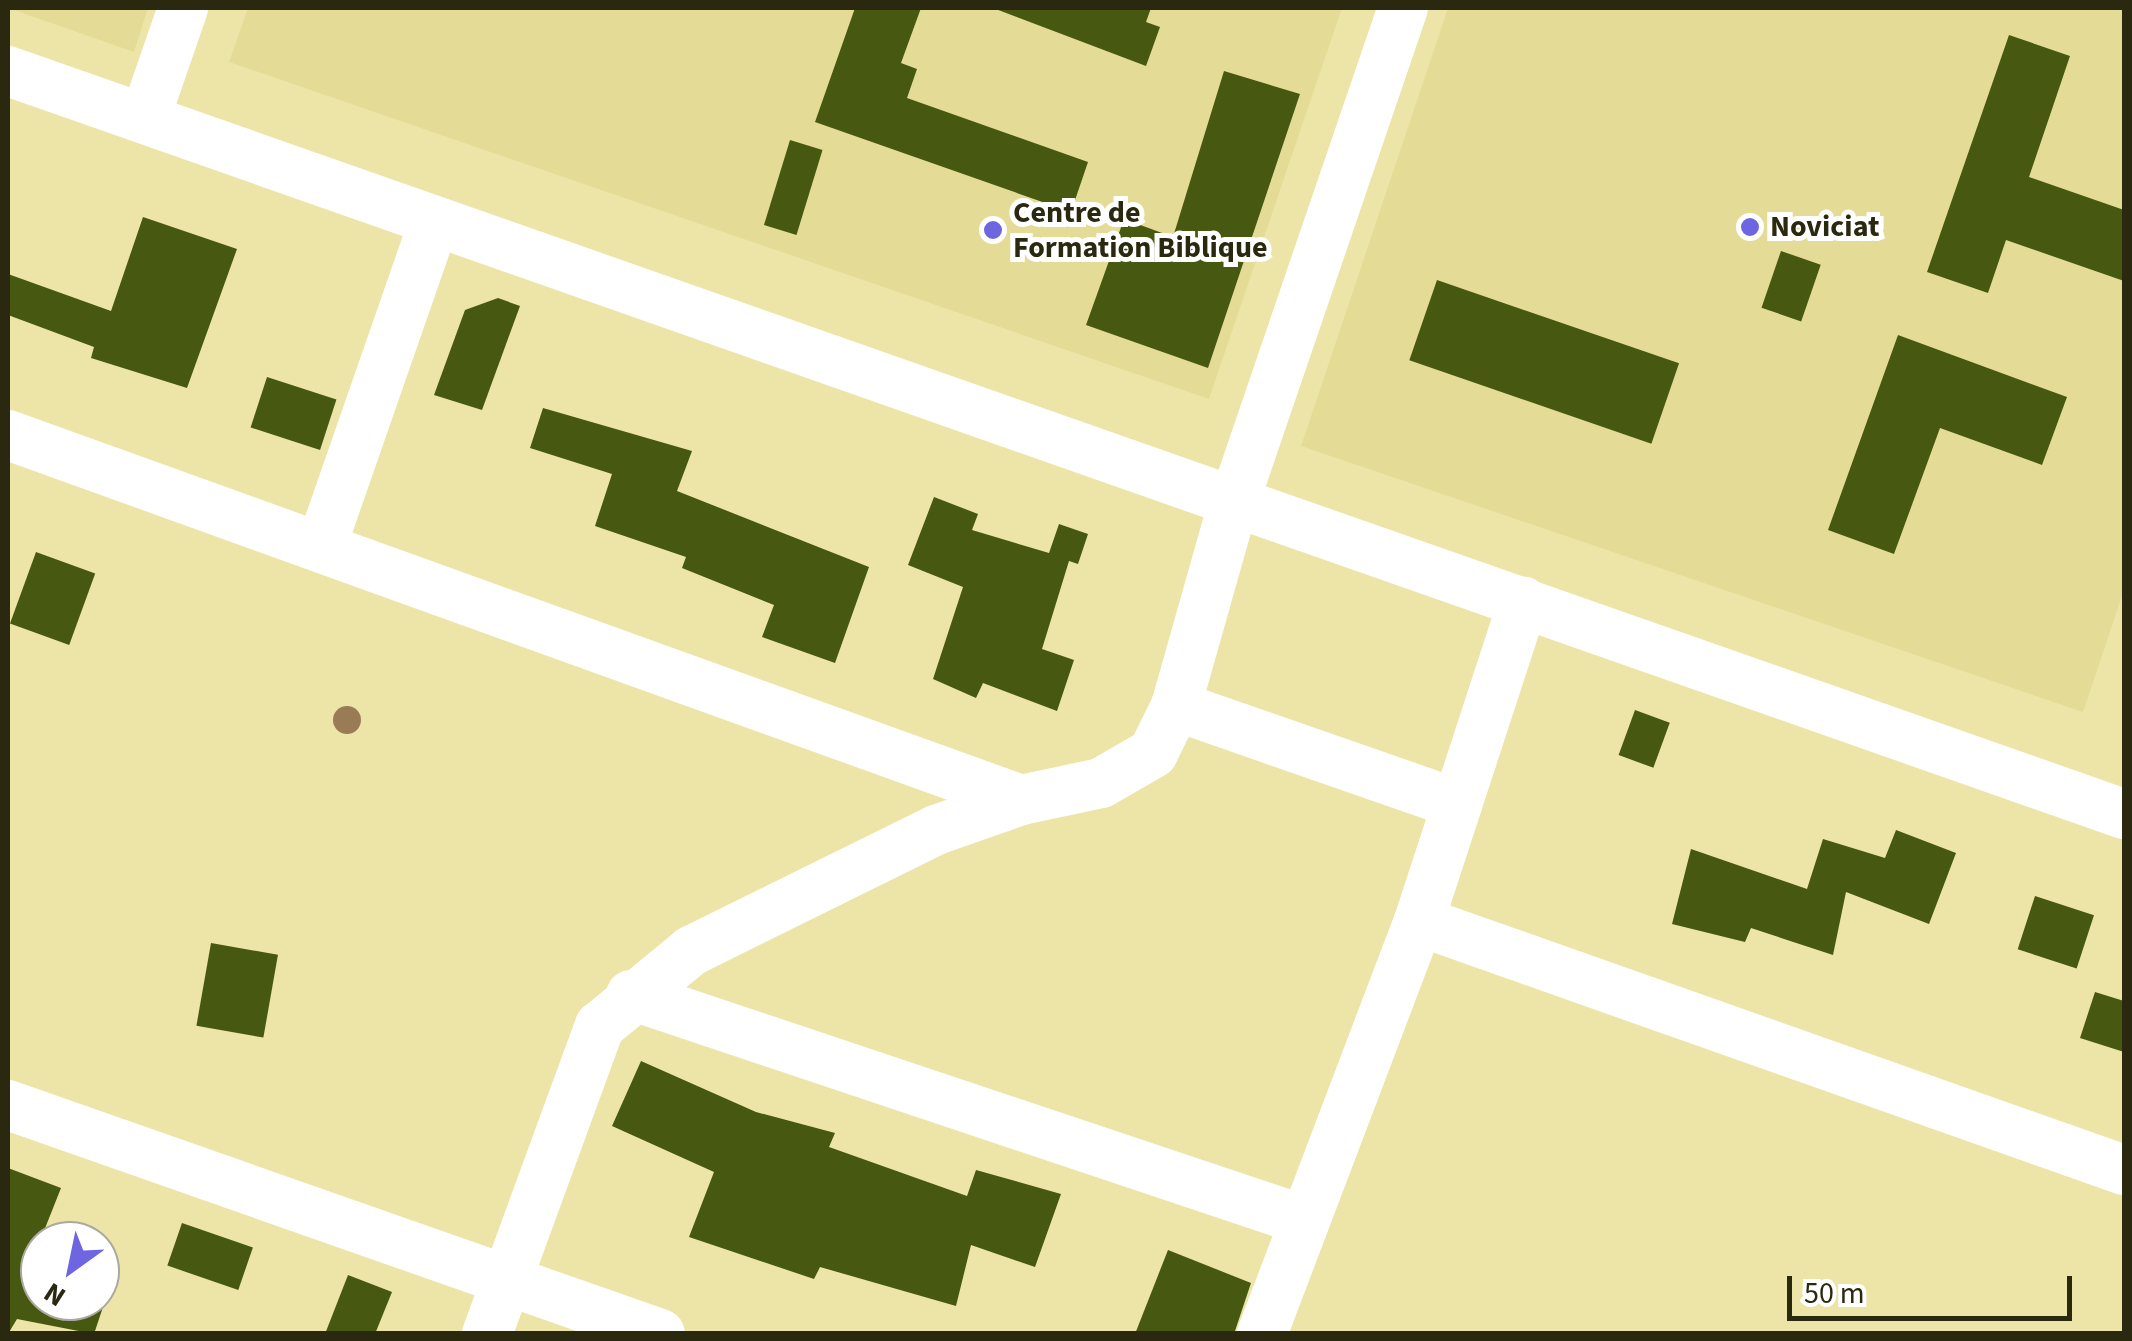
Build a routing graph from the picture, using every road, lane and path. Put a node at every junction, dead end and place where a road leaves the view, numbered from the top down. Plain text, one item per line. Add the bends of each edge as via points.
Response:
1 (183, 8) edge
2 (1403, 8) edge
3 (8, 71) edge
4 (145, 118) junction
5 (434, 224) junction
6 (8, 435) edge
7 (1233, 505) junction
8 (322, 544) junction
9 (1523, 602) junction
10 (1176, 706) junction
11 (1022, 800) junction
12 (1456, 804) junction
13 (2124, 814) edge
14 (1419, 922) junction
15 (631, 995) junction
16 (8, 1105) edge
17 (2124, 1170) edge
18 (1303, 1220) junction
19 (511, 1282) junction
20 (487, 1334) edge
21 (660, 1334) edge
22 (1262, 1334) edge

1 - 4 street
2 - 7 street
3 - 4 street
4 - 5 street
5 - 7 street
5 - 8 street
6 - 8 street
7 - 9 street
7 - 10 street
8 - 11 street
9 - 12 street
9 - 13 street
10 - 11 street via 1154,753 1132,768
10 - 12 street
11 - 15 street via 814,888 692,951
12 - 14 street
14 - 17 street
14 - 18 street
15 - 18 street
15 - 19 street via 595,1037
16 - 19 street
18 - 22 street
19 - 20 street
19 - 21 street

